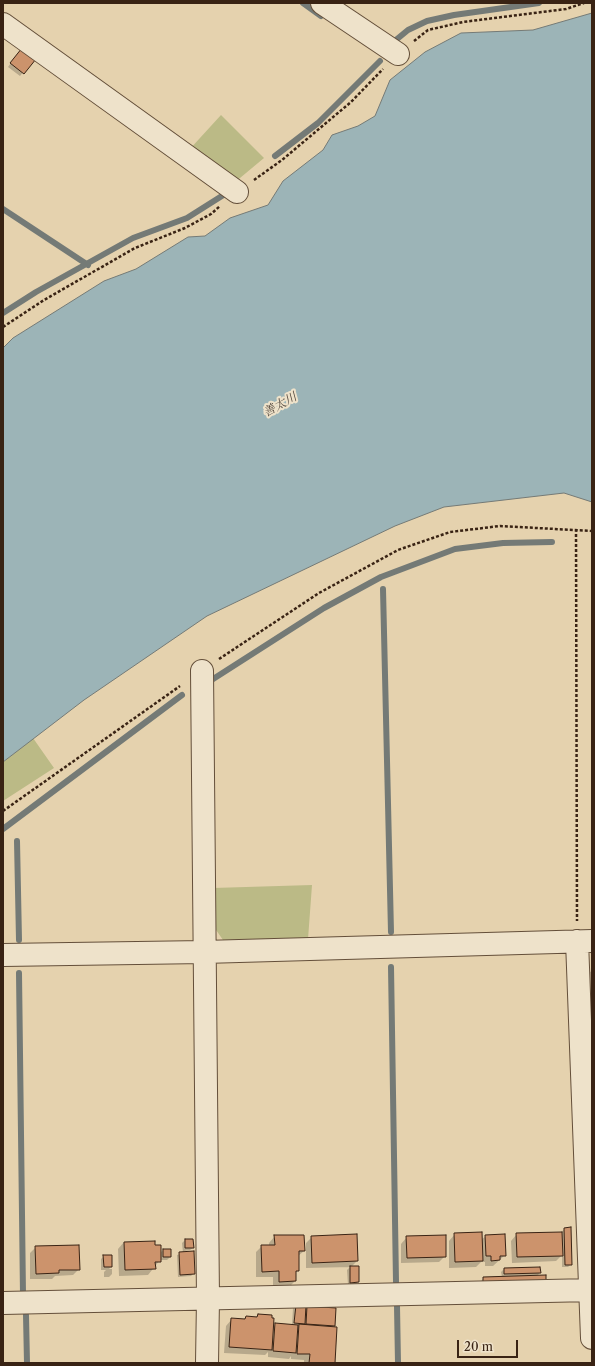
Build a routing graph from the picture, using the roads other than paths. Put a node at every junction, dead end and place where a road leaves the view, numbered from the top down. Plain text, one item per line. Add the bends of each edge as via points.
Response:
1 (322, 3) edge
2 (3, 24) edge
3 (398, 54) road end
4 (237, 192) road end
5 (202, 671) road end
6 (585, 941) edge
7 (204, 952) junction
8 (3, 955) edge
9 (592, 1290) edge
10 (208, 1298) junction
11 (3, 1303) edge
12 (592, 1338) edge
13 (207, 1363) edge

1 - 3 street
2 - 4 street
5 - 7 street
6 - 7 street
6 - 9 street
7 - 8 street
7 - 10 street
9 - 10 street
9 - 12 street
10 - 11 street
10 - 13 street

